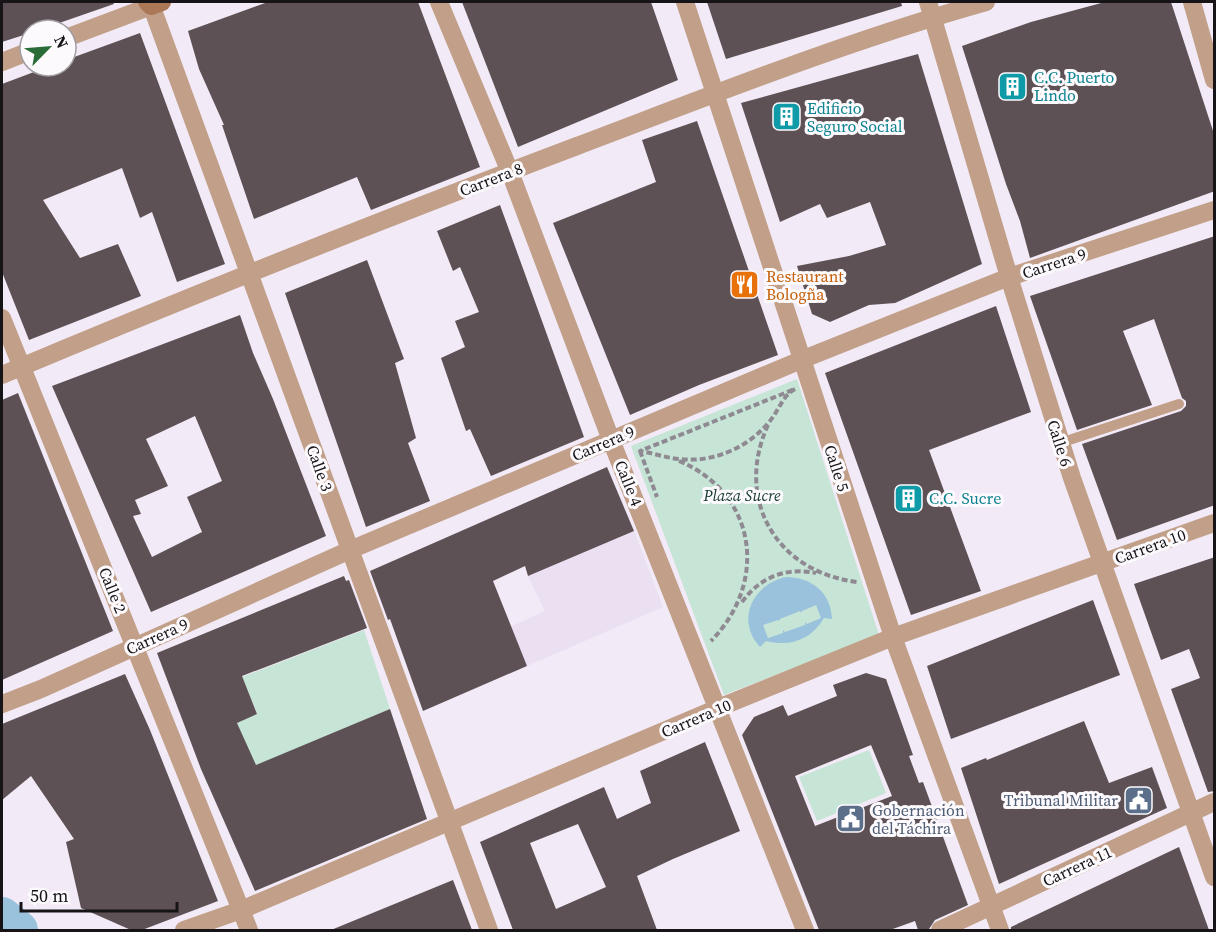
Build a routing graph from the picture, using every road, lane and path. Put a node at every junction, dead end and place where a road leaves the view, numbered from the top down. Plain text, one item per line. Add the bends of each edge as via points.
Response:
1 (439, 2) edge
2 (685, 2) edge
3 (986, 2) edge
4 (1192, 2) edge
5 (152, 3) edge
6 (931, 9) edge
7 (78, 33) edge
8 (18, 56) edge
9 (2, 62) edge
10 (1215, 80) edge
11 (714, 94) junction
12 (510, 171) junction
13 (1215, 210) edge
14 (251, 274) junction
15 (1009, 277) junction
16 (2, 318) edge
17 (801, 360) junction
18 (22, 366) junction
19 (2, 375) edge
20 (795, 389) junction
21 (799, 400) dead end
22 (1179, 404) dead end
23 (770, 421) junction
24 (611, 440) junction
25 (1060, 443) junction
26 (639, 451) junction
27 (666, 457) junction
28 (660, 507) dead end
29 (1215, 523) edge
30 (350, 550) junction
31 (1103, 563) junction
32 (855, 571) dead end
33 (823, 574) junction
34 (859, 582) junction
35 (862, 591) dead end
36 (733, 614) junction
37 (706, 631) dead end
38 (893, 637) junction
39 (710, 642) junction
40 (136, 646) junction
41 (714, 651) dead end
42 (2, 704) edge
43 (718, 708) junction
44 (1215, 802) edge
45 (1192, 813) junction
46 (450, 823) junction
47 (1215, 877) edge
48 (992, 905) junction
49 (241, 910) junction
50 (184, 930) edge
51 (249, 930) edge
52 (489, 930) edge
53 (805, 930) edge
54 (940, 930) edge
55 (1000, 930) edge

1 - 12 street, Calle 4
2 - 11 street, Calle 5
3 - 6 street, Carrera 8
4 - 10 street
5 - 7 street
5 - 14 street, Calle 3
6 - 11 street, Carrera 8
6 - 15 street, Calle 6
8 - 9 street
11 - 12 street, Carrera 8
11 - 17 street, Calle 5
12 - 14 street, Carrera 8
12 - 24 street, Calle 4
13 - 15 street, Carrera 9
14 - 18 street, Carrera 8
14 - 30 street, Calle 3
15 - 17 street, Carrera 9
15 - 25 street, Calle 6
16 - 18 street, Calle 2
17 - 24 street, Carrera 9
17 - 38 street, Calle 5
18 - 19 street, Carrera 8
18 - 40 street, Calle 2
20 - 21 path
20 - 23 path via 788,393
20 - 26 path
22 - 25 lane
23 - 27 path via 731,451 699,459
23 - 33 path via 756,469 762,510 782,546
24 - 30 street, Carrera 9
24 - 43 street, Calle 4
25 - 31 street, Calle 6
26 - 27 path
26 - 28 path
27 - 36 path via 710,479 739,518 745,534 748,567
29 - 31 street, Carrera 10
30 - 40 street, Carrera 9
30 - 46 street, Calle 3
31 - 38 street, Carrera 10
31 - 45 street, Calle 6
32 - 34 path
33 - 34 path
33 - 36 path via 776,574 750,591
34 - 35 path
36 - 39 path
37 - 39 path
38 - 43 street, Carrera 10
38 - 48 street, Calle 5
39 - 41 path
40 - 42 street, Carrera 9
40 - 49 street, Calle 2
43 - 46 street, Carrera 10
43 - 53 street, Calle 4
44 - 45 street, Carrera 11
45 - 47 street, Calle 6
45 - 48 street, Carrera 11
46 - 49 street, Carrera 10
46 - 52 street, Calle 3
48 - 54 street, Carrera 11
48 - 55 street, Calle 5
49 - 50 street, Carrera 10
49 - 51 street, Calle 2

